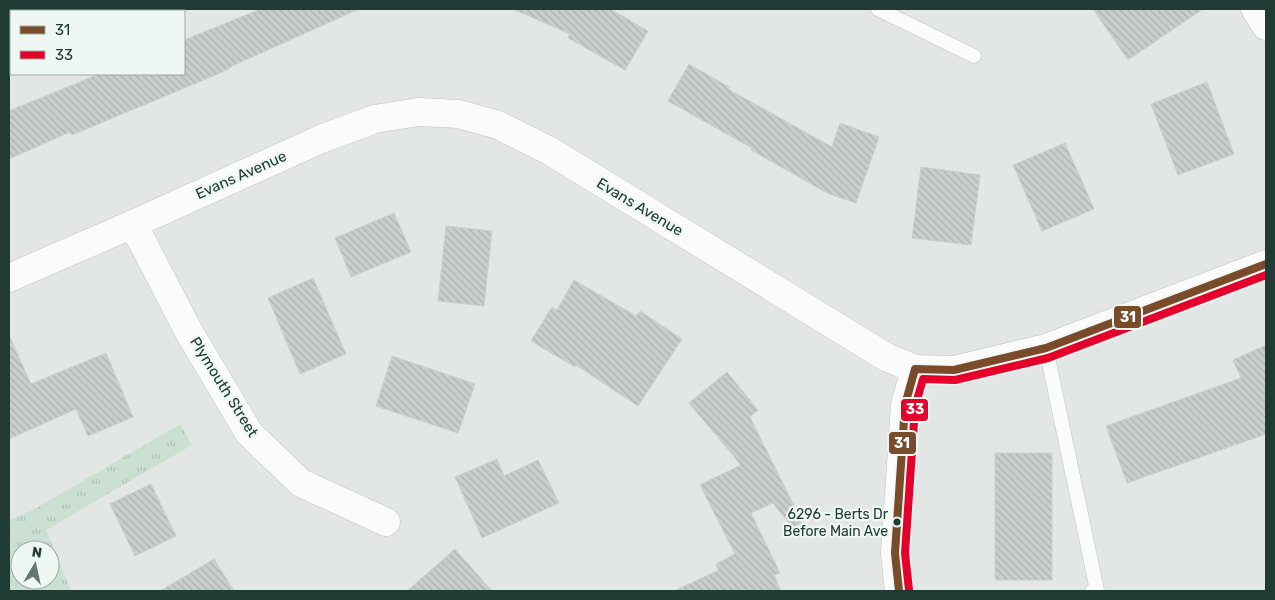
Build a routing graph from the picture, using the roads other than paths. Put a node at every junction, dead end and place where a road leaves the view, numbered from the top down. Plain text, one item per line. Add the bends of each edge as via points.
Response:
1 (878, 9) edge
2 (1255, 9) edge
3 (1266, 26) edge
4 (974, 56) dead end
5 (133, 224) junction
6 (1266, 264) edge
7 (9, 278) edge
8 (1046, 348) junction
9 (915, 369) junction
10 (386, 522) dead end
11 (899, 591) edge
12 (1092, 591) edge

1 - 4 lane
2 - 3 street
5 - 7 street, Evans Avenue
5 - 9 street, Evans Avenue via 321,139 375,119 418,112 459,114 498,125 550,151 886,357
5 - 10 street, Plymouth Street via 189,332 250,434 302,483
6 - 8 street, Evans Avenue
8 - 9 street, Evans Avenue via 954,370
8 - 12 lane via 1097,590
9 - 11 street via 906,405 895,554

